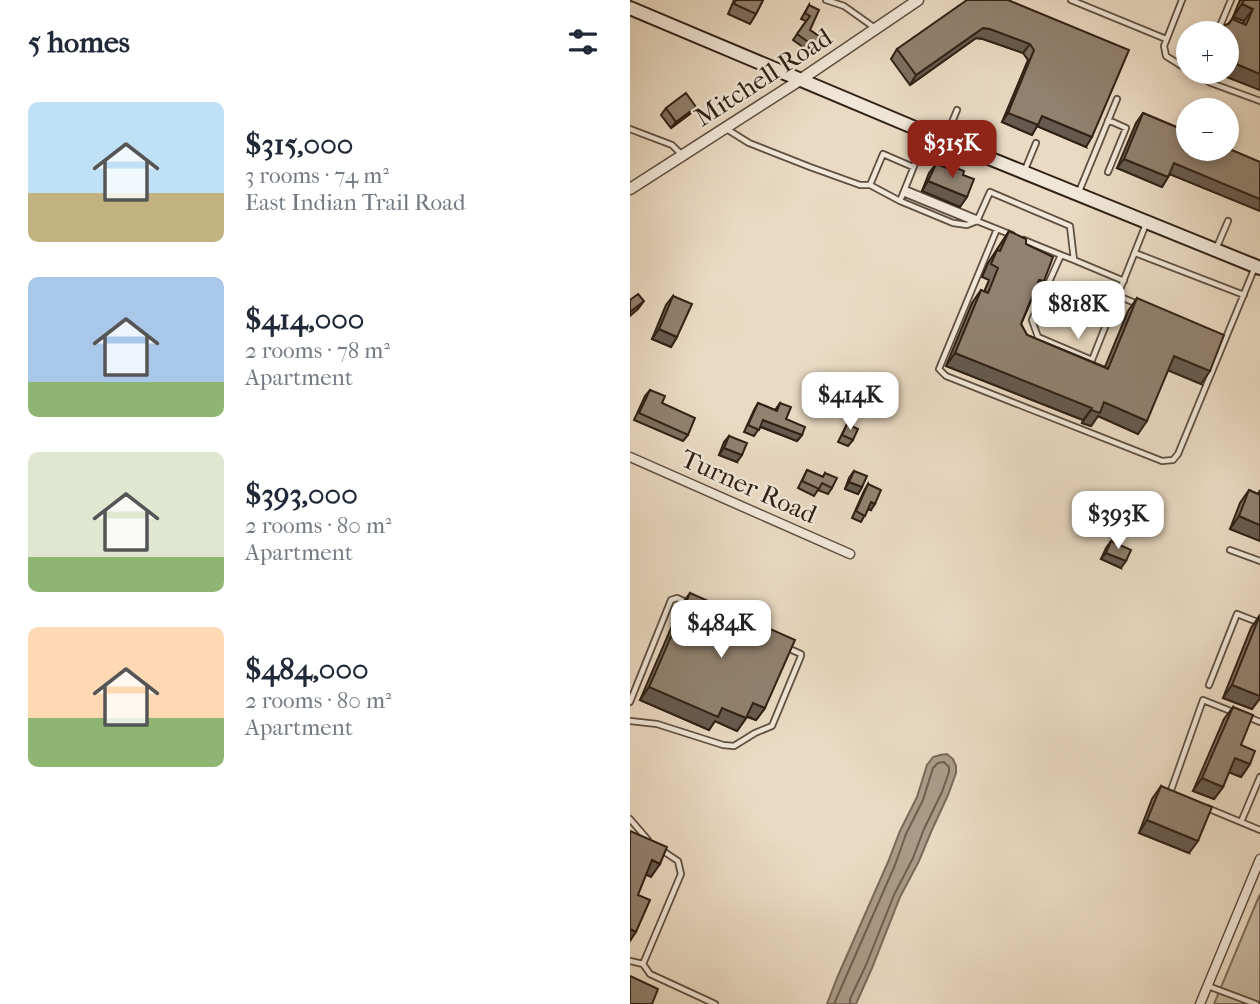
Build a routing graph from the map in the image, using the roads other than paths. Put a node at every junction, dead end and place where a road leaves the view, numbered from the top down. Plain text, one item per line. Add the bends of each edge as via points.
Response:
1 (826, 0) edge
2 (918, 0) edge
3 (1071, 0) edge
4 (1182, 0) edge
5 (1231, 0) edge
6 (630, 8) edge
7 (1222, 21) edge
8 (875, 29) junction
9 (1166, 39) junction
10 (1176, 62) edge
11 (800, 79) junction
12 (1214, 84) edge
13 (1118, 99) dead end
14 (1260, 101) edge
15 (957, 110) dead end
16 (1108, 120) junction
17 (724, 127) junction
18 (630, 128) edge
19 (927, 133) junction
20 (945, 140) junction
21 (1036, 142) dead end
22 (682, 155) junction
23 (914, 167) junction
24 (1023, 172) junction
25 (1108, 172) dead end
26 (870, 186) junction
27 (630, 189) edge
28 (904, 191) junction
29 (1078, 194) junction
30 (900, 201) junction
31 (976, 221) junction
32 (1228, 221) dead end
33 (1147, 222) junction
34 (997, 229) junction
35 (1216, 250) junction
36 (1135, 253) junction
37 (1061, 255) junction
38 (1074, 260) junction
39 (1258, 267) edge
40 (1124, 281) junction
41 (1244, 295) junction
42 (1118, 296) junction
43 (1142, 306) edge
44 (1213, 335) edge
45 (1225, 340) junction
46 (630, 457) edge
47 (1230, 550) dead end
48 (850, 554) dead end
49 (1260, 561) edge
50 (689, 603) edge
51 (1260, 623) edge
52 (779, 644) edge
53 (1209, 685) dead end
54 (630, 702) edge
55 (630, 721) edge
56 (1260, 722) edge
57 (1260, 777) edge
58 (1181, 797) edge
59 (1205, 807) edge
60 (630, 819) edge
61 (1241, 822) junction
62 (1260, 830) edge
63 (1260, 859) edge
64 (630, 961) edge
65 (643, 964) junction
66 (1208, 985) junction
67 (715, 1004) edge
68 (1200, 1004) edge
69 (1256, 1004) edge

1 - 8 lane via 844,6
2 - 8 street, Mitchell Road
3 - 9 lane
4 - 9 lane
5 - 7 lane
6 - 11 main road
8 - 11 street, Mitchell Road
9 - 10 lane via 1166,56
11 - 17 street, Mitchell Road
11 - 19 main road
12 - 14 lane
13 - 16 lane
15 - 20 lane
16 - 25 lane via 1126,128
16 - 29 lane
17 - 22 street, Mitchell Road
17 - 26 lane via 749,143
18 - 22 lane via 672,145
19 - 20 main road
19 - 23 lane
20 - 24 main road
21 - 24 lane
22 - 27 street, Mitchell Road
23 - 26 lane via 883,154
23 - 28 lane
24 - 29 main road
26 - 30 lane
28 - 30 lane
28 - 31 lane
29 - 33 main road
30 - 31 lane via 953,223
31 - 34 lane
31 - 38 lane via 990,192 1070,226
32 - 35 lane
33 - 35 main road
33 - 36 lane
34 - 37 lane
34 - 45 lane via 939,369 946,376 1168,461 1178,454
35 - 39 main road
36 - 40 lane
36 - 41 lane
37 - 38 lane
37 - 42 lane via 1032,320 1038,337 1092,360
38 - 40 lane
39 - 41 lane
40 - 42 lane
41 - 45 lane
42 - 43 lane
44 - 45 lane
46 - 48 street, Turner Road
47 - 49 lane
50 - 54 lane via 671,600
51 - 53 lane via 1237,614
52 - 55 lane via 801,654 772,726 734,746
56 - 58 lane via 1203,700 1169,792
57 - 61 lane
59 - 61 lane
60 - 65 lane via 651,843 678,861 681,874
61 - 62 lane
63 - 66 street
64 - 65 lane
65 - 67 lane via 650,974
66 - 68 street
66 - 69 lane

